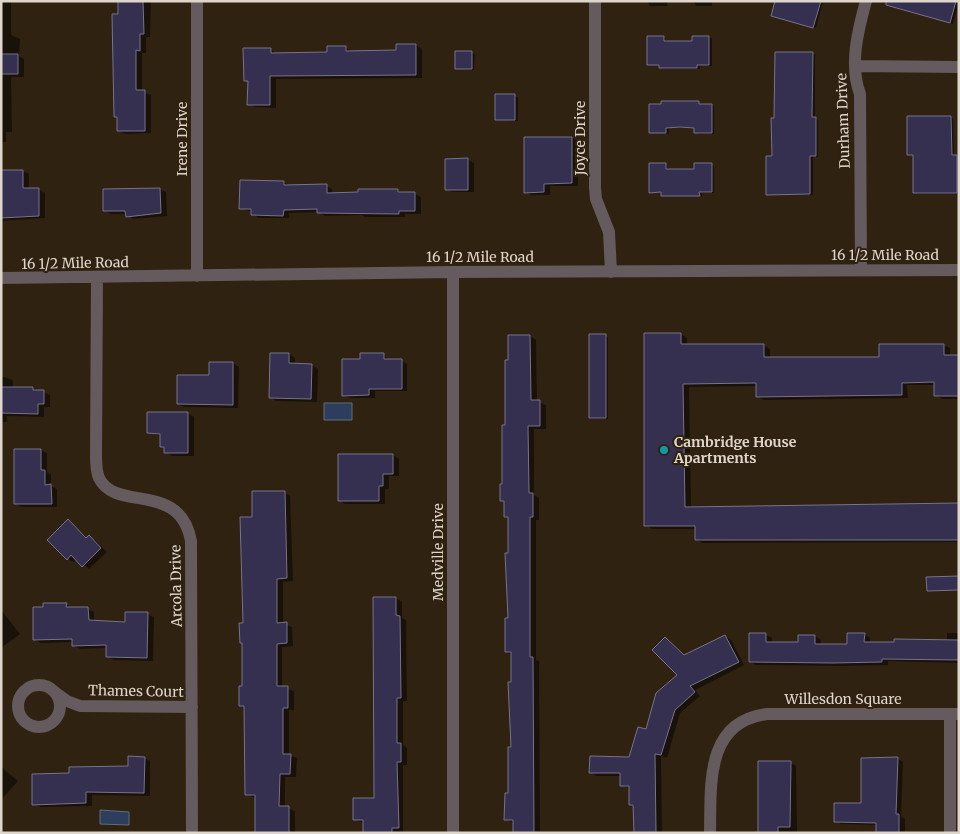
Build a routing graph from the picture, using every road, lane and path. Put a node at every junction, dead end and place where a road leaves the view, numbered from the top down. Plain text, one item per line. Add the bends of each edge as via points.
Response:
1 (197, 1) edge
2 (595, 1) edge
3 (866, 1) edge
4 (856, 66) junction
5 (959, 67) edge
6 (861, 270) junction
7 (959, 270) edge
8 (453, 272) junction
9 (611, 272) junction
10 (197, 276) junction
11 (97, 277) junction
12 (1, 278) edge
13 (56, 693) junction
14 (80, 706) junction
15 (192, 707) junction
16 (954, 714) edge
17 (56, 718) junction
18 (192, 833) edge
19 (453, 833) edge
20 (710, 833) edge
21 (950, 833) edge

1 - 10 street, Irene Drive
2 - 9 street, Joyce Drive via 595,188 609,232
3 - 4 street, Durham Drive via 858,33
4 - 5 street
4 - 6 street, Durham Drive via 856,85 860,94
6 - 7 street, 16 1/2 Mile Road
6 - 9 street, 16 1/2 Mile Road
8 - 9 street, 16 1/2 Mile Road
8 - 10 street, 16 1/2 Mile Road
8 - 19 street, Medville Drive
10 - 11 street, 16 1/2 Mile Road
11 - 12 street, 16 1/2 Mile Road
11 - 15 street, Arcola Drive via 98,477 104,486 114,491 166,505 188,526 192,569
13 - 14 street, Thames Court via 67,702
13 - 17 street via 60,705
13 - 17 street, Thames Court via 44,685 31,686 20,696 18,710 25,722 31,725 45,726
14 - 15 street, Thames Court
14 - 17 street, Thames Court
15 - 18 street, Arcola Drive
16 - 20 street, Willesdon Square via 767,714 744,720 731,728 716,755
16 - 21 street

